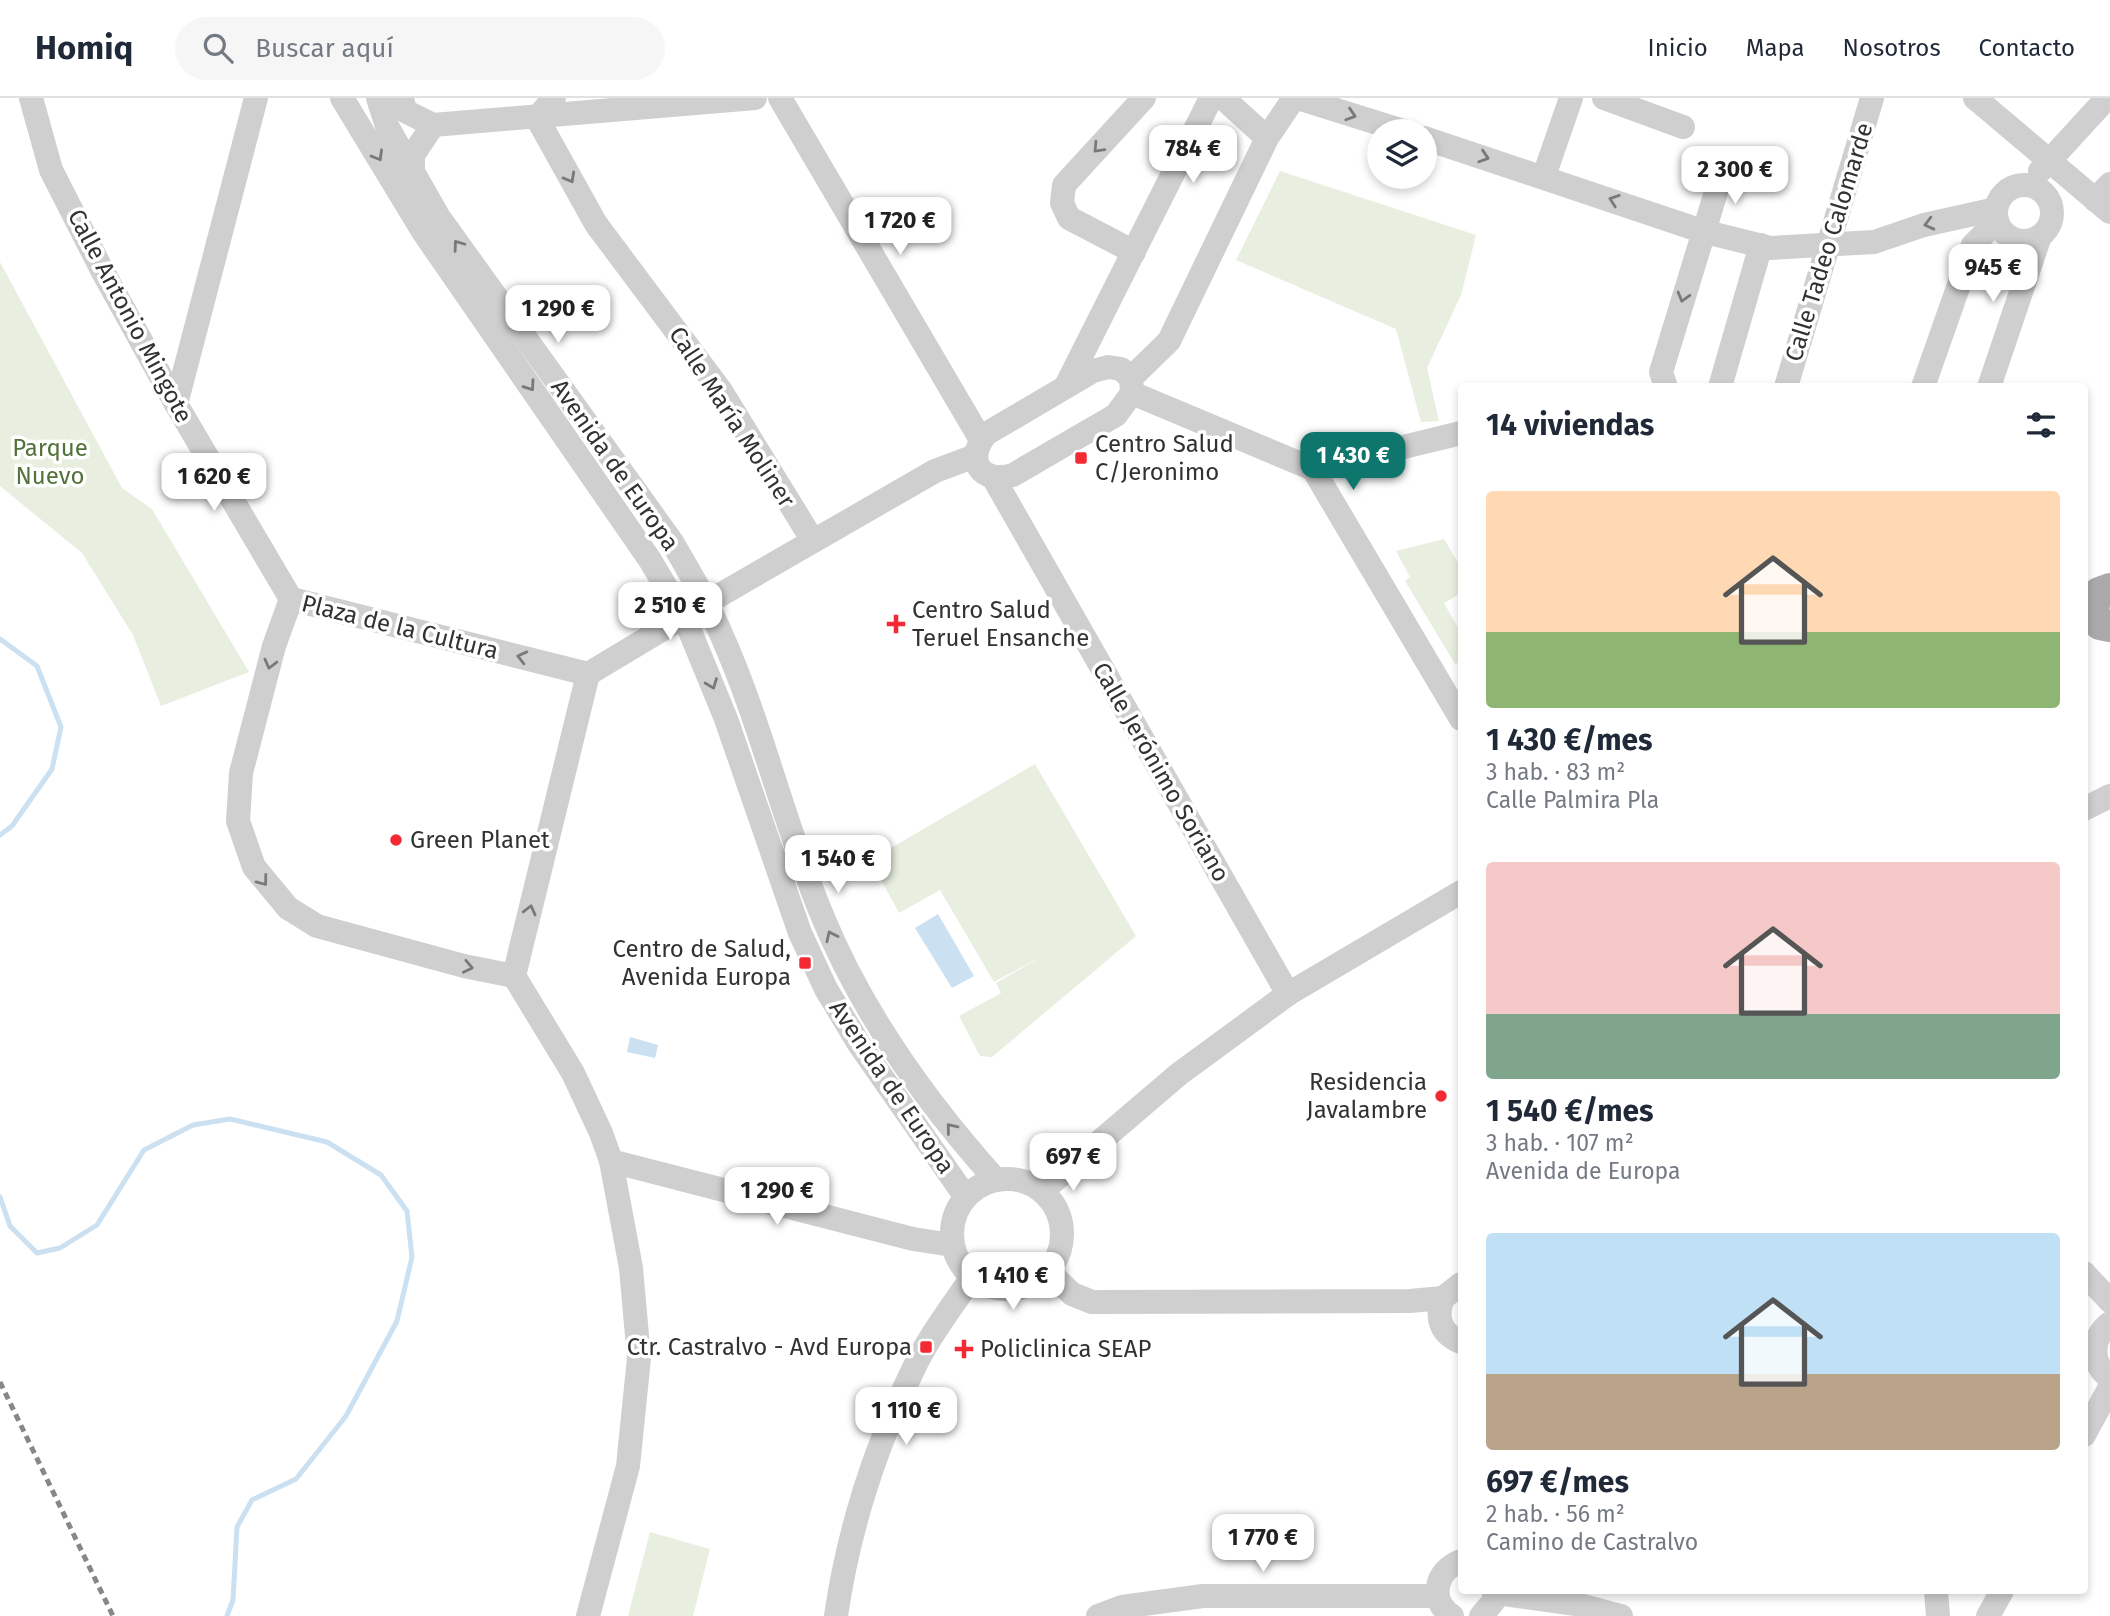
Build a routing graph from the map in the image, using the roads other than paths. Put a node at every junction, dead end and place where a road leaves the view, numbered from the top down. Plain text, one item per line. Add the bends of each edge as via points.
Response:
1 (30, 98) edge
2 (256, 98) edge
3 (342, 98) edge
4 (379, 98) edge
5 (402, 98) edge
6 (554, 98) edge
7 (755, 98) edge
8 (780, 98) edge
9 (1144, 98) edge
10 (1211, 98) edge
11 (1223, 98) edge
12 (1296, 98) edge
13 (1571, 98) edge
14 (1604, 98) edge
15 (1872, 98) edge
16 (1975, 98) edge
17 (2107, 98) edge
18 (537, 118) junction
19 (1367, 120) edge
20 (433, 125) junction
21 (1683, 127) dead end
22 (1266, 138) junction
23 (1437, 142) edge
24 (2049, 160) junction
25 (1724, 166) dead end
26 (413, 172) junction
27 (1544, 176) junction
28 (2076, 183) junction
29 (2028, 185) junction
30 (2105, 199) edge
31 (2051, 205) junction
32 (1996, 215) junction
33 (1702, 231) junction
34 (2040, 236) junction
35 (1831, 242) junction
36 (1761, 245) junction
37 (1134, 252) junction
38 (1665, 383) edge
39 (1721, 383) edge
40 (1787, 383) edge
41 (1924, 383) edge
42 (1990, 383) edge
43 (1066, 386) junction
44 (1131, 386) junction
45 (176, 404) junction
46 (1458, 434) edge
47 (978, 448) junction
48 (1313, 469) junction
49 (993, 477) junction
50 (813, 541) junction
51 (291, 599) junction
52 (706, 603) junction
53 (683, 617) junction
54 (588, 674) junction
55 (1458, 714) edge
56 (2110, 796) edge
57 (2088, 806) edge
58 (1458, 894) edge
59 (514, 976) junction
60 (1288, 994) junction
61 (611, 1161) junction
62 (996, 1180) junction
63 (1042, 1191) junction
64 (965, 1196) junction
65 (952, 1244) junction
66 (1048, 1271) junction
67 (971, 1277) junction
68 (2088, 1277) edge
69 (1452, 1291) edge
70 (2110, 1301) edge
71 (2110, 1323) edge
72 (1458, 1341) edge
73 (2090, 1345) edge
74 (2110, 1378) edge
75 (2110, 1387) edge
76 (2088, 1428) edge
77 (1458, 1564) edge
78 (1495, 1594) edge
79 (1505, 1594) edge
80 (1936, 1594) edge
81 (2000, 1594) edge
82 (1206, 1606) edge
83 (1291, 1606) edge
84 (1372, 1606) edge
85 (1445, 1606) edge
86 (1576, 1610) edge
87 (1122, 1612) edge
88 (588, 1616) edge
89 (836, 1616) edge
90 (1098, 1616) edge
91 (1481, 1616) edge
92 (1621, 1616) edge
93 (1938, 1616) edge
94 (1988, 1616) edge

1 - 45 street, Calle Antonio Mingote via 51,170
2 - 45 street
3 -> 53 street, Avenida de Europa via 424,233 650,560
4 - 26 street, Avenida de Europa via 387,126
5 - 20 street via 405,111
6 - 18 street
7 - 18 street
8 - 47 street
9 -> 37 street via 1064,185 1062,203 1069,218
10 - 37 street
11 - 22 street
12 -> 19 street
12 - 22 street
13 - 27 street
14 - 21 street
15 - 35 street, Calle Tadeo Calomarde
16 - 24 street
17 - 24 street
18 - 20 street
18 -> 50 street, Calle María Moliner via 596,224 721,391
20 - 26 street via 413,155
22 - 44 street via 1169,341
23 -> 27 street
24 - 28 street
24 - 29 street
25 - 33 street
52 -> 26 street, Avenida de Europa via 672,542 438,216
33 -> 27 street
28 - 30 street
28 - 31 street
29 - 31 street via 2043,192
29 - 32 street via 2004,193
31 - 34 street via 2051,222
32 - 34 street via 2015,240
32 -> 35 street via 1924,225 1874,242
32 - 41 street via 1973,245
33 - 36 street
33 -> 38 street via 1661,372
34 - 42 street
35 - 36 street
35 - 40 street, Calle Tadeo Calomarde
36 - 39 street
37 - 43 street
43 - 44 street via 1108,368 1121,369
43 - 47 street via 995,426
44 - 48 street
44 - 49 street via 1116,415 1013,475
45 - 51 street, Calle Antonio Mingote
46 - 48 street
47 - 49 street, Calle Jerónimo Soriano via 978,468
47 - 50 street
48 - 55 street
49 - 60 street, Calle Jerónimo Soriano
50 - 52 street
54 -> 51 street, Plaza de la Cultura
51 -> 59 street, Plaza de la Cultura via 241,773 237,821 254,867 288,908 317,926
62 -> 52 street, Avenida de Europa via 934,1107 848,972 822,916 747,702
53 - 54 street
53 -> 64 street, Avenida de Europa via 721,706 800,933 826,989
59 -> 54 street
56 - 57 street
58 - 60 street
59 - 61 street via 573,1073
60 - 63 street via 1179,1074
61 - 65 street via 913,1239
61 - 88 street via 631,1268 639,1357 628,1466
62 - 63 street via 1020,1181
62 - 64 street
63 - 66 street via 1061,1221 1058,1256
64 - 65 street via 952,1227
65 - 67 street
66 - 67 street via 1027,1285 1003,1290
66 - 69 street via 1072,1294 1092,1302 1410,1301
67 - 89 street via 912,1370 872,1471 842,1576
68 - 70 street
69 - 72 street via 1439,1307 1441,1325
71 - 73 street
73 - 74 street via 2098,1366
75 - 76 street
77 - 85 street via 1440,1578
78 - 91 street
79 - 86 street
80 - 93 street
81 - 94 street
82 - 83 street
82 - 87 street
83 - 84 street
84 - 85 street
86 - 92 street
87 - 90 street

